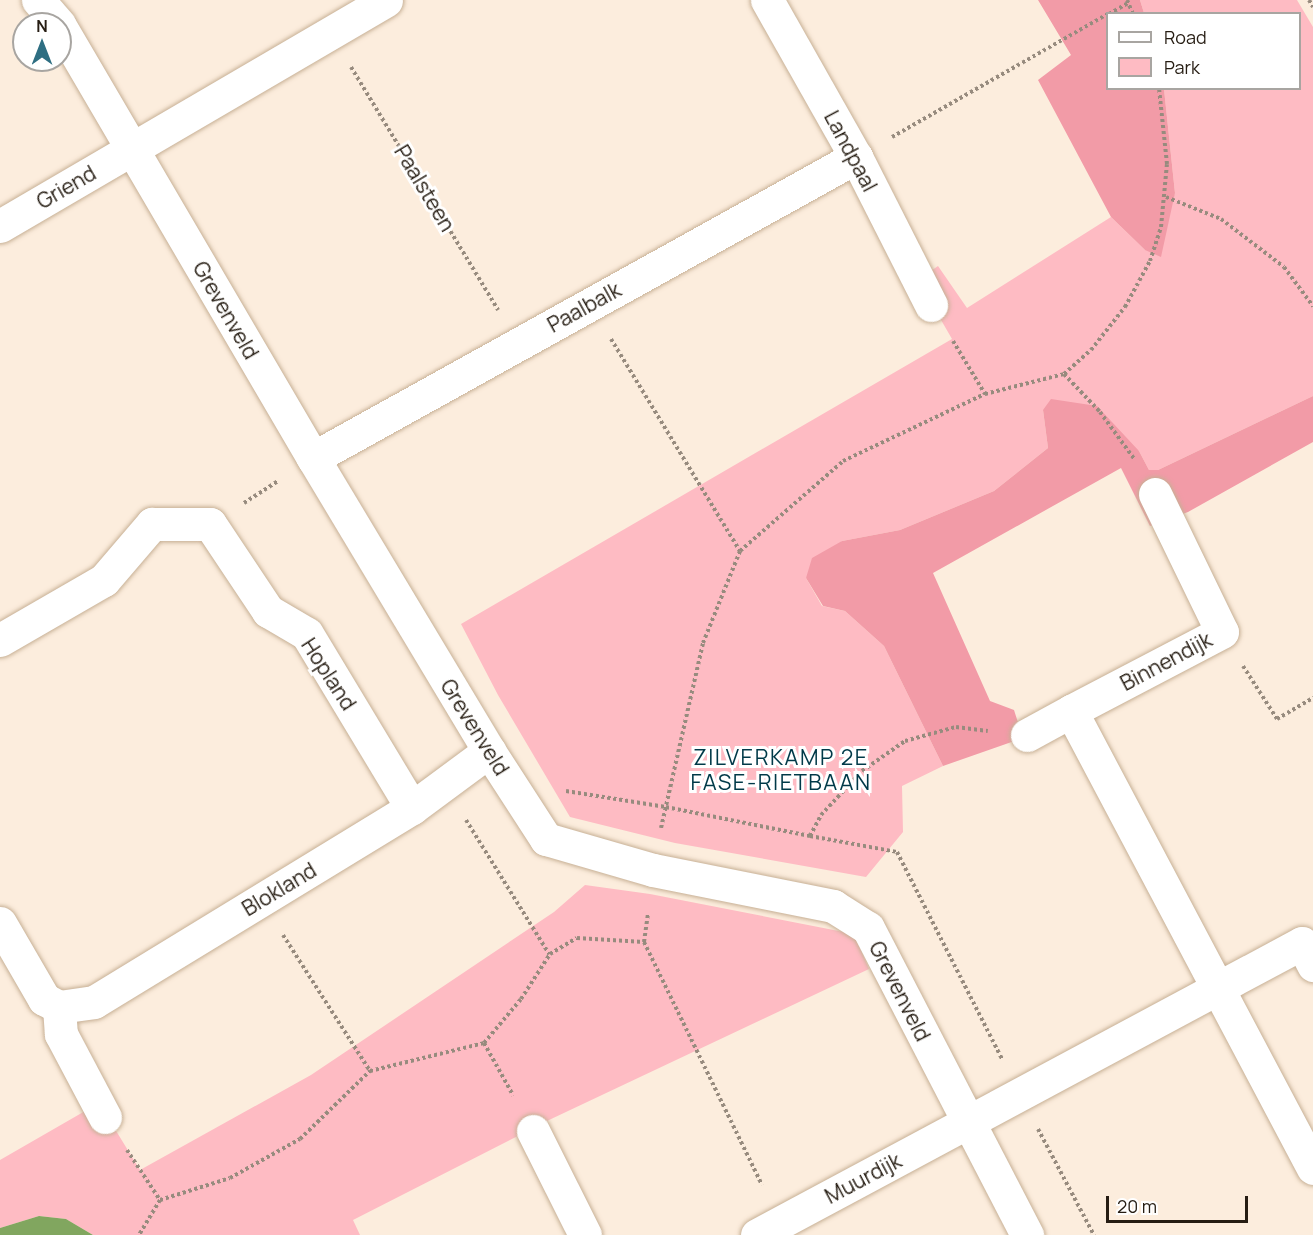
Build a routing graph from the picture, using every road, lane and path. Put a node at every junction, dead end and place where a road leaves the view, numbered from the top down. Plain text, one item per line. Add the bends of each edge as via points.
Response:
1 (38, 0) edge
2 (387, 0) edge
3 (767, 0) edge
4 (1309, 0) edge
5 (1128, 1) edge
6 (1313, 7) edge
7 (51, 12) edge
8 (1111, 12) edge
9 (1106, 15) edge
10 (331, 33) junction
11 (72, 47) edge
12 (1159, 90) edge
13 (132, 149) junction
14 (856, 157) junction
15 (1166, 196) junction
16 (0, 226) edge
17 (590, 304) junction
18 (931, 305) joint
19 (1313, 306) edge
20 (518, 344) junction
21 (1064, 374) junction
22 (985, 394) junction
23 (313, 458) junction
24 (1155, 494) joint
25 (210, 524) junction
26 (740, 551) junction
27 (1222, 632) junction
28 (0, 640) edge
29 (1313, 699) edge
30 (1071, 711) junction
31 (1027, 735) joint
32 (489, 751) junction
33 (509, 782) junction
34 (444, 784) junction
35 (666, 807) junction
36 (412, 808) junction
37 (810, 836) junction
38 (653, 870) junction
39 (261, 900) junction
40 (0, 923) edge
41 (645, 942) junction
42 (550, 954) junction
43 (1313, 965) edge
44 (1216, 988) junction
45 (59, 1006) junction
46 (484, 1043) junction
47 (370, 1071) junction
48 (1020, 1094) junction
49 (105, 1117) joint
50 (968, 1121) junction
51 (533, 1131) joint
52 (1311, 1161) edge
53 (160, 1200) junction
54 (769, 1229) edge
55 (139, 1235) edge
56 (585, 1235) edge
57 (1027, 1235) edge
58 (1094, 1235) edge

1 - 7 street, Grevenveld
2 - 10 street
3 - 14 street, Landpaal
4 - 6 path
5 - 8 path
9 - 14 path
10 - 13 street
10 - 20 path, Paalsteen
11 - 13 street, Grevenveld
12 - 15 path via 1167,164
13 - 16 street, Griend
13 - 23 street, Grevenveld
14 - 17 street, Paalbalk
14 - 18 street, Landpaal
15 - 19 path via 1221,219 1284,267
15 - 21 path via 1150,261 1125,307 1091,350
17 - 20 street, Paalbalk
17 - 26 path
18 - 22 path
20 - 23 street, Paalbalk
21 - 22 path
21 - 24 path via 1100,412
22 - 26 path via 843,461
23 - 25 path
23 - 32 street, Grevenveld
24 - 27 street, Binnendijk
25 - 28 street via 152,524 104,580
25 - 36 street, Hopland via 268,611 307,634
26 - 35 path via 703,643
27 - 29 path via 1277,719
27 - 30 street, Binnendijk
30 - 31 street, Binnendijk
30 - 44 street
31 - 37 path via 956,727 905,741 862,771 821,815
32 - 33 street, Grevenveld
32 - 34 street, Blokland
33 - 35 path
33 - 38 street, Grevenveld via 546,839
34 - 36 street, Blokland
34 - 42 path
35 - 37 path
35 - 38 path
36 - 39 street, Blokland
37 - 48 path via 897,852
38 - 41 path
38 - 50 street, Grevenveld via 833,906 868,928
39 - 45 street, Blokland via 93,1002
39 - 47 path
40 - 45 street via 44,999
41 - 42 path via 578,938
41 - 54 path
42 - 46 path via 521,999
43 - 44 street via 1302,943
44 - 48 street
44 - 52 street
45 - 49 street via 61,1034
46 - 47 path
46 - 51 path
47 - 53 path via 300,1139 230,1178
48 - 50 street
48 - 58 path
49 - 53 path
50 - 54 street, Muurdijk
50 - 57 street, Grevenveld
51 - 56 street
53 - 55 path

